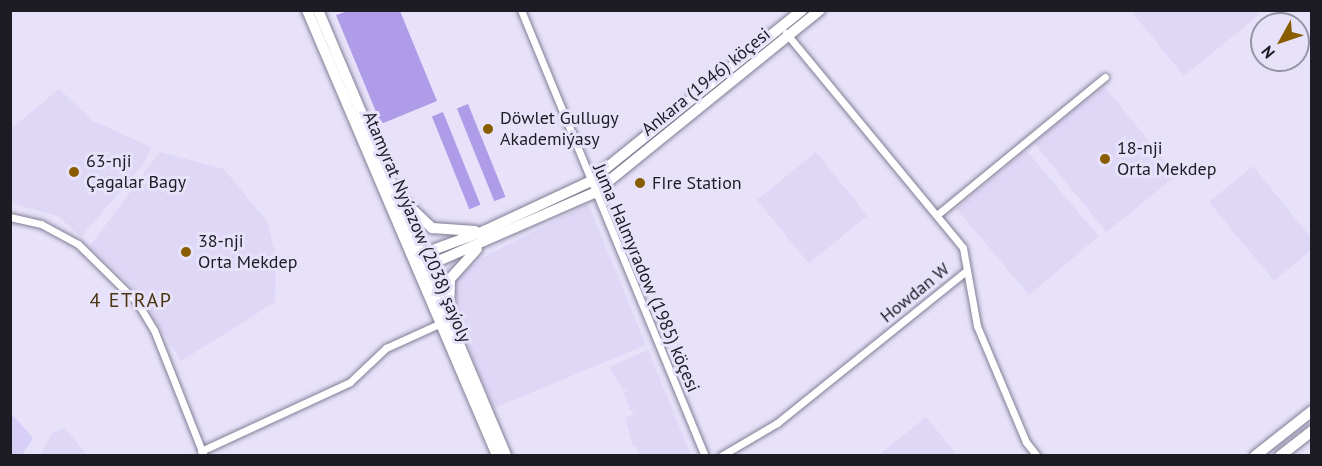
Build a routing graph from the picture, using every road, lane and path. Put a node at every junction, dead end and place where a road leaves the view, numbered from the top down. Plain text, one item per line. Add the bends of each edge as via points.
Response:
1 (307, 10) edge
2 (318, 10) edge
3 (521, 10) edge
4 (802, 10) edge
5 (820, 10) edge
6 (786, 32) junction
7 (1105, 76) dead end
8 (589, 182) junction
9 (594, 193) junction
10 (398, 196) junction
11 (938, 214) junction
12 (10, 217) edge
13 (486, 235) junction
14 (417, 256) junction
15 (428, 266) junction
16 (417, 271) junction
17 (966, 271) junction
18 (444, 322) junction
19 (1311, 411) edge
20 (1311, 431) edge
21 (202, 453) edge
22 (497, 456) edge
23 (506, 456) edge
24 (705, 456) edge
25 (721, 456) edge
26 (1036, 456) edge
27 (1255, 456) edge
28 (1280, 456) edge

1 - 14 main road, Atamyrat Nyýazow (2038) şaýoly
2 - 10 main road, Atamyrat Nyýazow (2038) şaýoly
3 - 8 street, Juma Halmyradow (1985) köçesi
4 - 6 main road, Ankara (1946) köçesi
5 - 6 main road, Ankara (1946) köçesi
6 - 8 main road, Ankara (1946) köçesi
6 - 9 main road, Ankara (1946) köçesi
6 - 11 street
7 - 11 street
8 - 9 street, Juma Halmyradow (1985) köçesi
8 - 13 main road, Ankara (1946) köçesi
9 - 13 main road, Ankara (1946) köçesi
9 - 24 street, Juma Halmyradow (1985) köçesi
10 - 13 main road via 432,228
10 - 14 main road, Atamyrat Nyýazow (2038) şaýoly
11 - 17 street via 963,248
12 - 21 street via 41,224 78,244 136,302 154,330
13 - 14 main road, Ankara (1946) köçesi
13 - 15 main road, Ankara (1946) köçesi
13 - 18 main road via 450,279
14 - 15 main road, Atamyrat Nyýazow (2038) şaýoly
14 - 16 main road, Atamyrat Nyýazow (2038) şaýoly
15 - 16 main road, Ankara (1946) köçesi
15 - 18 main road, Atamyrat Nyýazow (2038) şaýoly
16 - 18 main road, Atamyrat Nyýazow (2038) şaýoly
17 - 25 street, Howdan W via 777,423
17 - 26 street, Howdan W via 976,326 1026,442
18 - 21 street via 386,348 350,382
18 - 22 main road, Atamyrat Nyýazow (2038) şaýoly
18 - 23 main road, Atamyrat Nyýazow (2038) şaýoly
19 - 27 main road
20 - 28 main road

